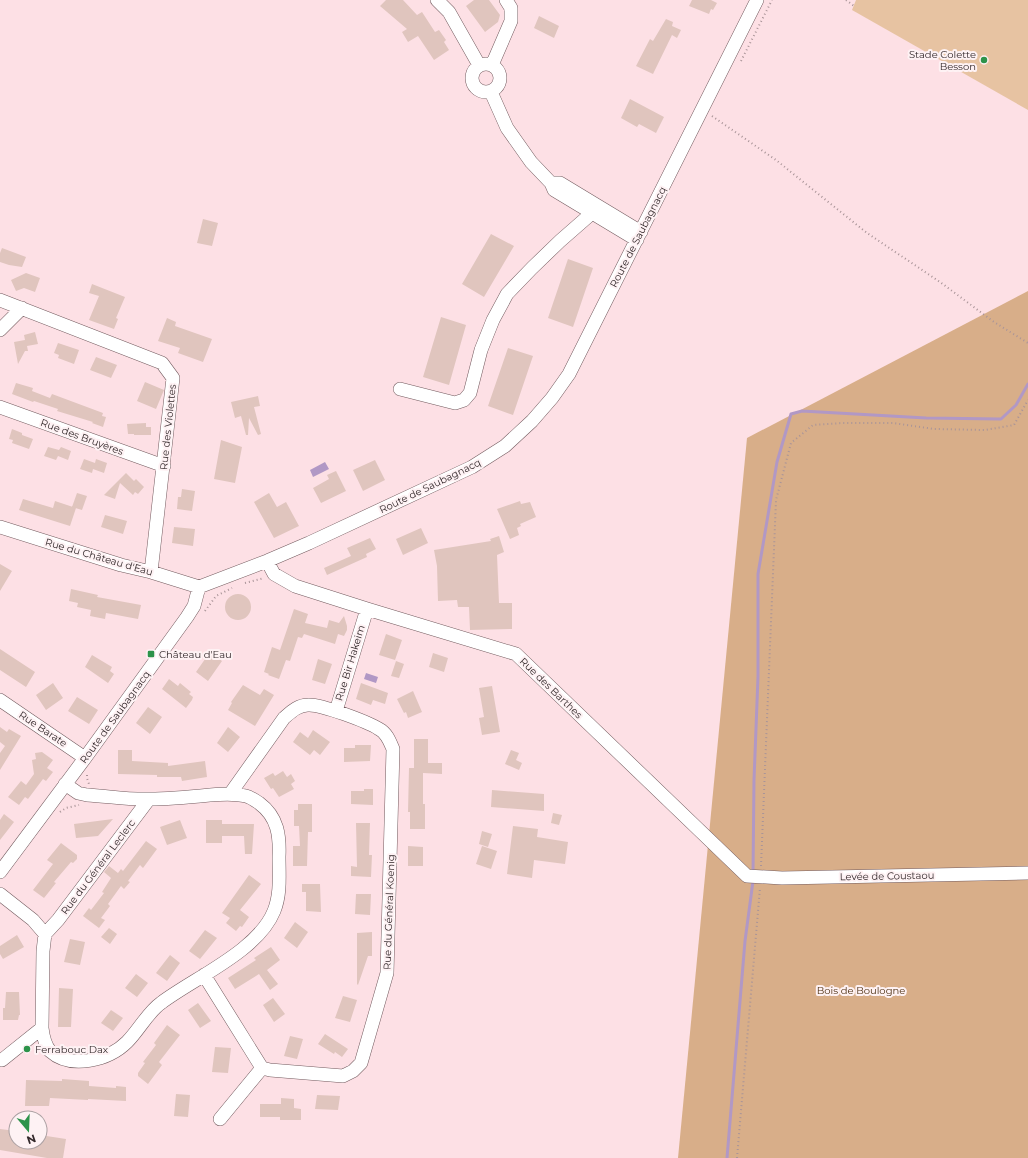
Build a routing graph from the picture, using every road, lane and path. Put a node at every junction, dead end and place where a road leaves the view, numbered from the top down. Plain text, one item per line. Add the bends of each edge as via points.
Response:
1 (438, 0) edge
2 (506, 0) edge
3 (757, 0) edge
4 (772, 0) edge
5 (846, 0) edge
6 (854, 6) dead end
7 (740, 62) dead end
8 (486, 65) junction
9 (491, 92) junction
10 (708, 113) junction
11 (709, 122) dead end
12 (551, 183) junction
13 (592, 213) junction
14 (639, 236) junction
15 (0, 300) edge
16 (22, 308) junction
17 (0, 330) edge
18 (1028, 343) edge
19 (400, 389) dead end
20 (1028, 400) edge
21 (0, 407) edge
22 (164, 466) junction
23 (0, 526) edge
24 (268, 561) junction
25 (151, 572) junction
26 (274, 574) junction
27 (244, 583) dead end
28 (199, 587) junction
29 (234, 587) dead end
30 (367, 609) junction
31 (205, 612) dead end
32 (0, 700) edge
33 (336, 711) junction
34 (85, 758) junction
35 (65, 784) junction
36 (230, 794) junction
37 (149, 800) junction
38 (0, 872) edge
39 (1028, 873) edge
40 (746, 876) joint
41 (760, 878) junction
42 (0, 894) edge
43 (45, 934) junction
44 (204, 975) junction
45 (42, 1028) junction
46 (2, 1060) dead end
47 (262, 1068) junction
48 (220, 1119) dead end
49 (737, 1158) edge

1 - 8 street
2 - 8 street via 510,8 511,21
3 - 10 street, Route de Saubagnacq
4 - 7 path
5 - 6 path
8 - 9 street via 496,68 500,76 498,86
8 - 9 street via 475,68 471,77 474,86 482,92
9 - 12 street via 507,128 531,162
10 - 11 path
10 - 14 street, Route de Saubagnacq
10 - 18 path via 776,160 867,233
12 - 13 street via 554,190
12 - 14 street via 560,183
13 - 14 street
13 - 19 street via 507,294 483,344 470,393 464,400 455,403
14 - 24 street, Route de Saubagnacq via 569,374 532,422 506,446 472,467
15 - 16 street, Rue des Violettes
16 - 17 street
16 - 22 street, Rue des Violettes via 162,363 173,378
20 - 41 path via 1014,424 985,430 934,429 893,423 842,423 813,425 791,443 776,500
21 - 22 street, Rue des Bruyères
22 - 25 street, Rue des Violettes
23 - 25 street, Rue du Château d'Eau via 121,566
24 - 26 street
24 - 28 street, Route de Saubagnacq
25 - 28 street, Rue du Château d'Eau
26 - 27 path
26 - 30 street, Rue des Barthes via 295,586
28 - 34 street, Route de Saubagnacq via 194,606 187,617
29 - 31 path via 216,596
30 - 33 street, Rue Bir Hakeim
30 - 40 street, Rue des Barthes via 516,654
32 - 34 street, Rue Barate
33 - 36 street, Rue Bir Hakeim via 309,705 294,709 284,718
33 - 47 street, Rue du Général Koenig via 380,729 388,737 392,749 387,974 360,1063 353,1071 343,1076
34 - 35 street, Route de Saubagnacq
35 - 37 street via 86,795
35 - 38 street, Route de Saubagnacq
36 - 37 street
36 - 44 street via 247,796 269,811 280,838 278,894 274,911 253,941
37 - 43 street, Rue du Général Leclerc
39 - 41 street, Levée de Coustaou
40 - 41 street, Levée de Coustaou
41 - 49 path
42 - 43 street via 33,920
43 - 45 street
44 - 45 street via 159,1004 127,1042 115,1052 96,1059 76,1062 62,1058 49,1050
44 - 47 street
45 - 46 street
47 - 48 street

